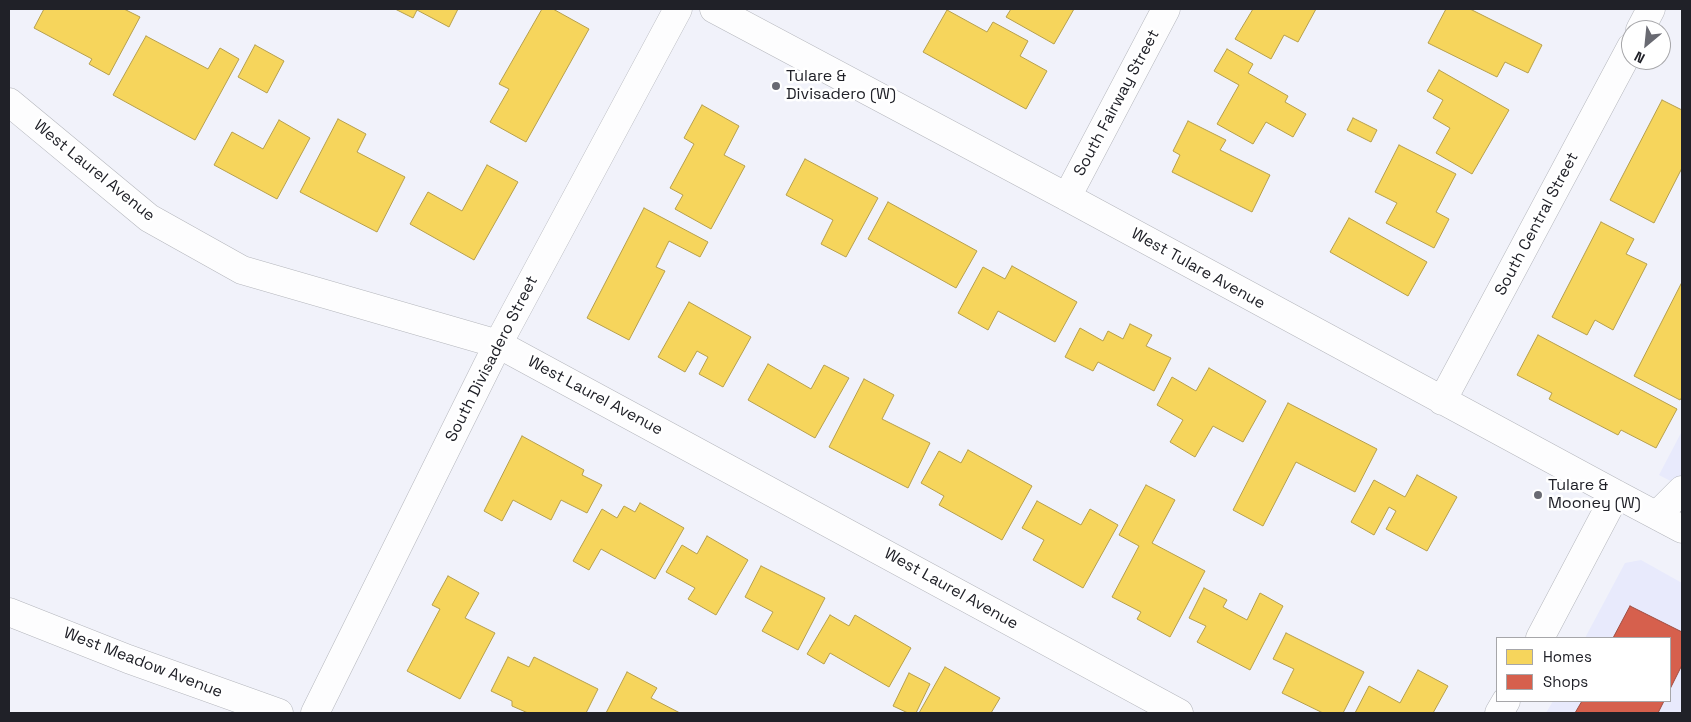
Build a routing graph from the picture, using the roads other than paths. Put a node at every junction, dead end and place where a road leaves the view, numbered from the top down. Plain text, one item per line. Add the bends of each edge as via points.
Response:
1 (678, 9) edge
2 (714, 9) edge
3 (1166, 9) edge
4 (1621, 66) edge
5 (9, 102) edge
6 (1067, 197) junction
7 (498, 344) junction
8 (1442, 401) junction
9 (1682, 490) edge
10 (1616, 494) junction
11 (1657, 515) junction
12 (1682, 529) edge
13 (9, 612) edge
14 (1541, 637) edge
15 (1505, 702) edge
16 (279, 713) edge
17 (315, 713) edge
18 (1179, 713) edge
19 (1499, 713) edge

1 - 7 street, South Divisadero Street
2 - 6 street, West Tulare Avenue
3 - 6 street, South Fairway Street
4 - 8 street, South Central Street
5 - 7 street, West Laurel Avenue via 150,218 242,270
6 - 8 street, West Tulare Avenue
7 - 17 street, South Divisadero Street
7 - 18 street, West Laurel Avenue
8 - 10 street, West Tulare Avenue
9 - 11 street
10 - 11 street, West Tulare Avenue
10 - 14 street
11 - 12 street, West Tulare Avenue
13 - 16 street, West Meadow Avenue
15 - 19 street

